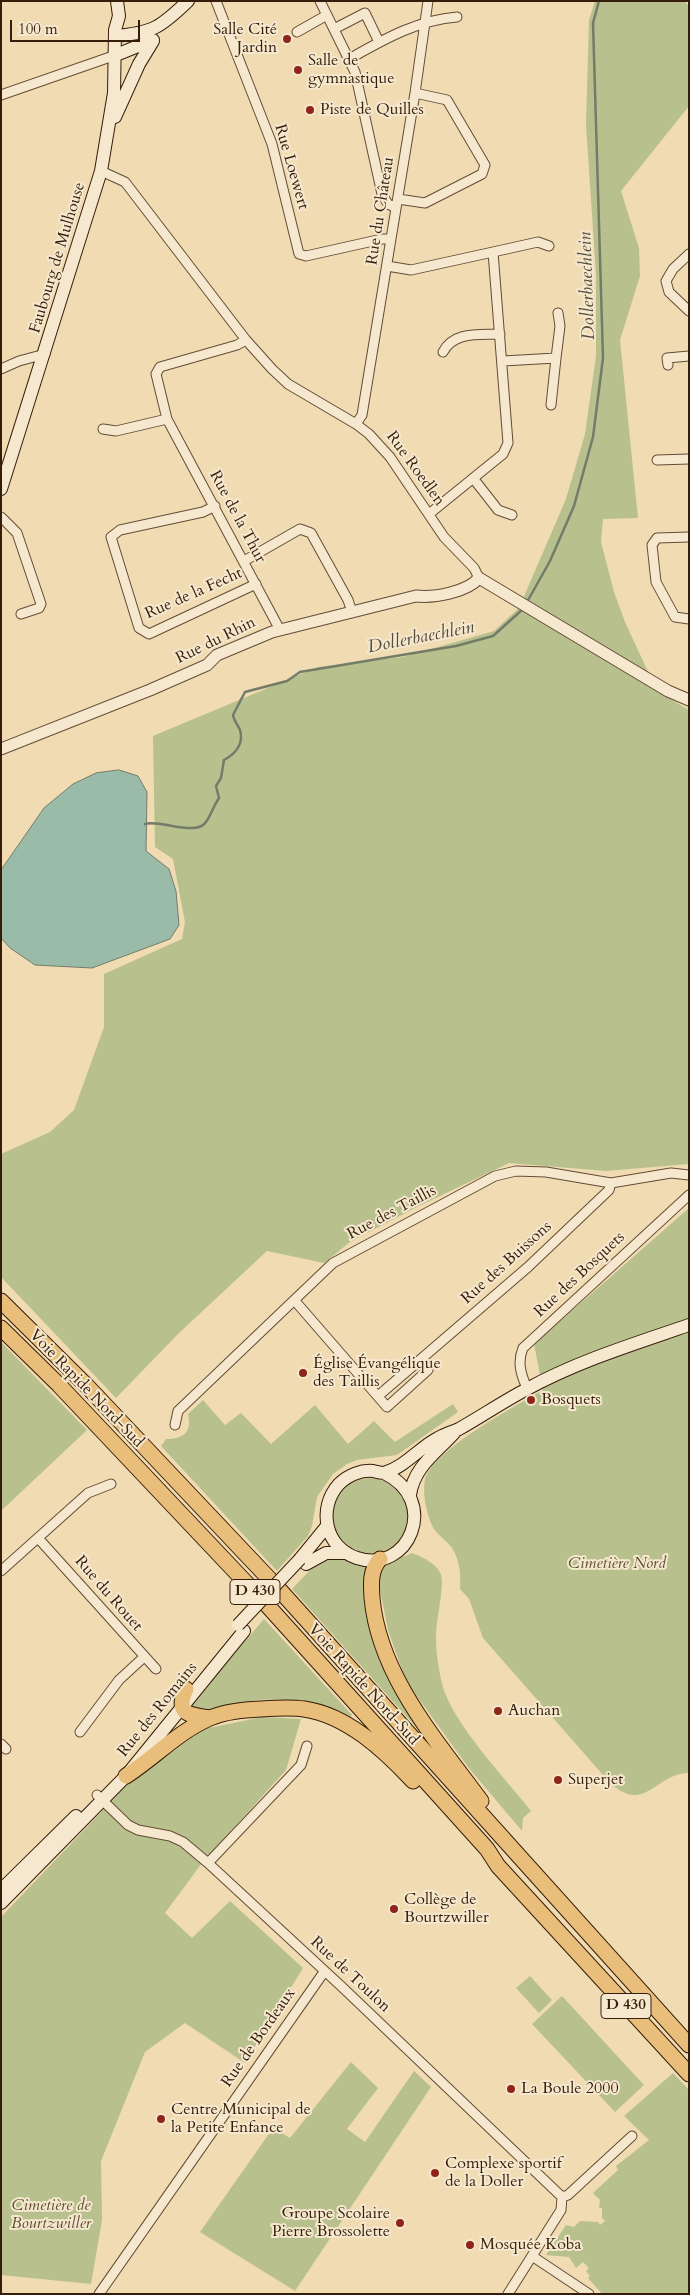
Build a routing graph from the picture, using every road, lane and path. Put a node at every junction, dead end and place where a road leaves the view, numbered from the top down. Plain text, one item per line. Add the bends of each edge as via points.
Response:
1 (108, 1) edge
2 (117, 1) edge
3 (188, 1) edge
4 (216, 1) edge
5 (320, 1) edge
6 (428, 1) edge
7 (327, 15) junction
8 (457, 17) dead end
9 (166, 22) junction
10 (424, 22) junction
11 (334, 29) junction
12 (297, 32) dead end
13 (115, 33) junction
14 (153, 41) junction
15 (379, 42) junction
16 (116, 55) junction
17 (349, 59) junction
18 (1, 94) edge
19 (415, 94) junction
20 (109, 131) junction
21 (101, 171) junction
22 (397, 204) junction
23 (391, 239) junction
24 (549, 246) dead end
25 (493, 252) junction
26 (689, 254) edge
27 (387, 266) junction
28 (689, 312) edge
29 (558, 313) dead end
30 (500, 334) junction
31 (246, 340) junction
32 (444, 352) dead end
33 (45, 354) junction
34 (689, 356) edge
35 (556, 358) junction
36 (503, 361) junction
37 (668, 365) dead end
38 (1, 369) edge
39 (551, 405) dead end
40 (167, 419) junction
41 (356, 424) junction
42 (103, 430) dead end
43 (689, 459) edge
44 (657, 460) dead end
45 (473, 478) junction
46 (1, 489) edge
47 (215, 506) junction
48 (428, 514) junction
49 (512, 514) dead end
50 (1, 517) edge
51 (689, 537) edge
52 (244, 561) junction
53 (480, 578) junction
54 (256, 584) junction
55 (352, 612) junction
56 (21, 614) dead end
57 (689, 619) edge
58 (280, 630) junction
59 (689, 700) edge
60 (1, 749) edge
61 (689, 1175) edge
62 (611, 1183) junction
63 (689, 1196) edge
64 (1, 1301) edge
65 (295, 1301) junction
66 (689, 1325) edge
67 (1, 1328) edge
68 (418, 1361) junction
69 (527, 1388) junction
70 (378, 1396) junction
71 (175, 1425) dead end
72 (458, 1430) junction
73 (384, 1473) junction
74 (111, 1484) dead end
75 (410, 1495) junction
76 (327, 1526) junction
77 (38, 1538) junction
78 (347, 1553) junction
79 (380, 1559) junction
80 (303, 1562) junction
81 (1, 1571) edge
82 (241, 1628) junction
83 (144, 1657) junction
84 (156, 1669) dead end
85 (186, 1689) junction
86 (181, 1708) junction
87 (210, 1718) junction
88 (80, 1732) dead end
89 (306, 1746) dead end
90 (126, 1776) junction
91 (100, 1798) junction
92 (514, 1850) junction
93 (208, 1864) junction
94 (498, 1866) junction
95 (1, 1890) edge
96 (1, 1903) edge
97 (324, 1972) junction
98 (689, 2045) edge
99 (689, 2074) edge
100 (632, 2136) dead end
101 (562, 2197) junction
102 (532, 2256) junction
103 (99, 2294) edge
104 (508, 2294) edge
105 (590, 2294) edge

1 - 13 main road, Faubourg de Mulhouse
2 - 13 main road, Faubourg de Mulhouse
3 - 9 main road
4 - 23 street, Rue Loewert via 272,144 299,254 306,256
5 - 7 street
6 - 10 street, Rue du Château
7 - 11 street
7 - 12 street
8 - 10 street
9 - 13 main road via 141,34
9 - 14 main road
10 - 15 street
10 - 19 street, Rue du Château
11 - 15 street via 365,13
11 - 17 street
13 - 16 main road, Faubourg de Mulhouse
14 - 16 main road
14 - 20 main road via 138,64
15 - 17 street
16 - 18 street
16 - 20 main road, Faubourg de Mulhouse
17 - 22 street via 355,72 382,194 388,204
19 - 22 street, Rue du Château
19 - 22 street via 447,100 485,165 482,174 425,203
20 - 21 main road, Faubourg de Mulhouse
21 - 31 street, Rue Roedlen via 125,182
21 - 33 main road, Faubourg de Mulhouse
22 - 23 street, Rue du Château
23 - 27 street, Rue du Château
24 - 25 street via 538,242
25 - 27 street via 411,270
25 - 30 street
26 - 28 street via 673,269 666,282 669,292
27 - 41 street, Rue du Château via 362,415
29 - 35 street via 560,326
30 - 32 street via 454,338
30 - 36 street
31 - 40 street, Rue de la Thur via 237,346 160,367 156,374
31 - 41 street, Rue Roedlen via 288,384
33 - 38 street
33 - 46 main road, Faubourg de Mulhouse
34 - 37 street via 667,358
35 - 36 street
35 - 39 street
36 - 45 street via 508,444 503,454
40 - 42 street via 116,431
40 - 47 street, Rue de la Thur
41 - 48 street, Rue Roedlen via 390,457
43 - 44 street
45 - 48 street
45 - 49 street via 498,510
47 - 52 street, Rue de la Thur
47 - 54 street, Rue de la Fecht via 203,512 120,530 111,537 139,628 149,634
48 - 53 street, Rue Roedlen
50 - 56 street via 17,533 41,604 39,608
51 - 57 street via 657,538 652,545 656,582 675,617
52 - 54 street, Rue de la Thur
52 - 55 street via 300,529 311,533
53 - 55 street, Rue du Rhin via 472,586
53 - 59 street, Rue Roedlen via 668,691
54 - 58 street, Rue de la Thur
55 - 58 street, Rue du Rhin
58 - 60 street, Rue du Rhin via 217,656 207,664 150,690
61 - 62 street, Rue des Taillis via 671,1173
62 - 65 street, Rue des Taillis via 516,1170 495,1176 349,1253 333,1263
62 - 68 street, Rue des Buissons via 608,1190 528,1267
63 - 69 street, Rue des Bosquets via 522,1348 520,1367
64 - 92 highway, Voie Rapide Nord-Sud / D 430 via 86,1385 269,1579
65 - 70 street
65 - 71 street, Rue des Taillis via 178,1410
66 - 69 main road via 612,1352
67 - 94 highway, Voie Rapide Nord-Sud / D 430 via 60,1385 267,1605 488,1849
68 - 70 street, Rue des Buissons
68 - 70 street via 428,1370 387,1406
69 - 72 main road
72 - 73 main road via 438,1438
72 - 75 main road via 426,1460 414,1479
73 - 75 main road
73 - 76 main road via 360,1472 340,1483 328,1503
74 - 77 street via 88,1493
75 - 79 main road via 415,1517 408,1539 391,1555
76 - 78 main road via 338,1546
76 - 80 main road, Rue des Romains
77 - 81 street
77 - 83 street, Rue du Rouet
78 - 79 main road via 369,1560
78 - 80 main road, Rue des Romains via 326,1553
79 - 92 highway via 372,1575 374,1617 392,1668 432,1734
80 - 82 main road, Rue des Romains, bridge
82 - 85 main road, Rue des Romains
82 - 86 main road, Rue des Romains
83 - 84 street, Rue du Rouet
83 - 88 street via 119,1680
85 - 86 highway
85 - 91 main road, Rue des Romains
86 - 87 highway via 191,1716
86 - 90 main road, Rue des Romains
87 - 90 highway via 176,1738
87 - 94 highway via 248,1710 305,1709 338,1721 379,1748 478,1851
89 - 93 street via 301,1765
90 - 91 main road, Rue des Romains
91 - 93 street, Rue de Toulon via 128,1825 183,1842
91 - 95 main road, Rue des Romains
91 - 96 main road, Rue des Romains
92 - 98 highway, Voie Rapide Nord-Sud / D 430
93 - 97 street, Rue de Toulon
94 - 99 highway, Voie Rapide Nord-Sud / D 430
97 - 101 street, Rue de Toulon
97 - 103 street, Rue de Bordeaux
100 - 101 street
101 - 102 street via 560,2210
102 - 104 street
102 - 105 street

